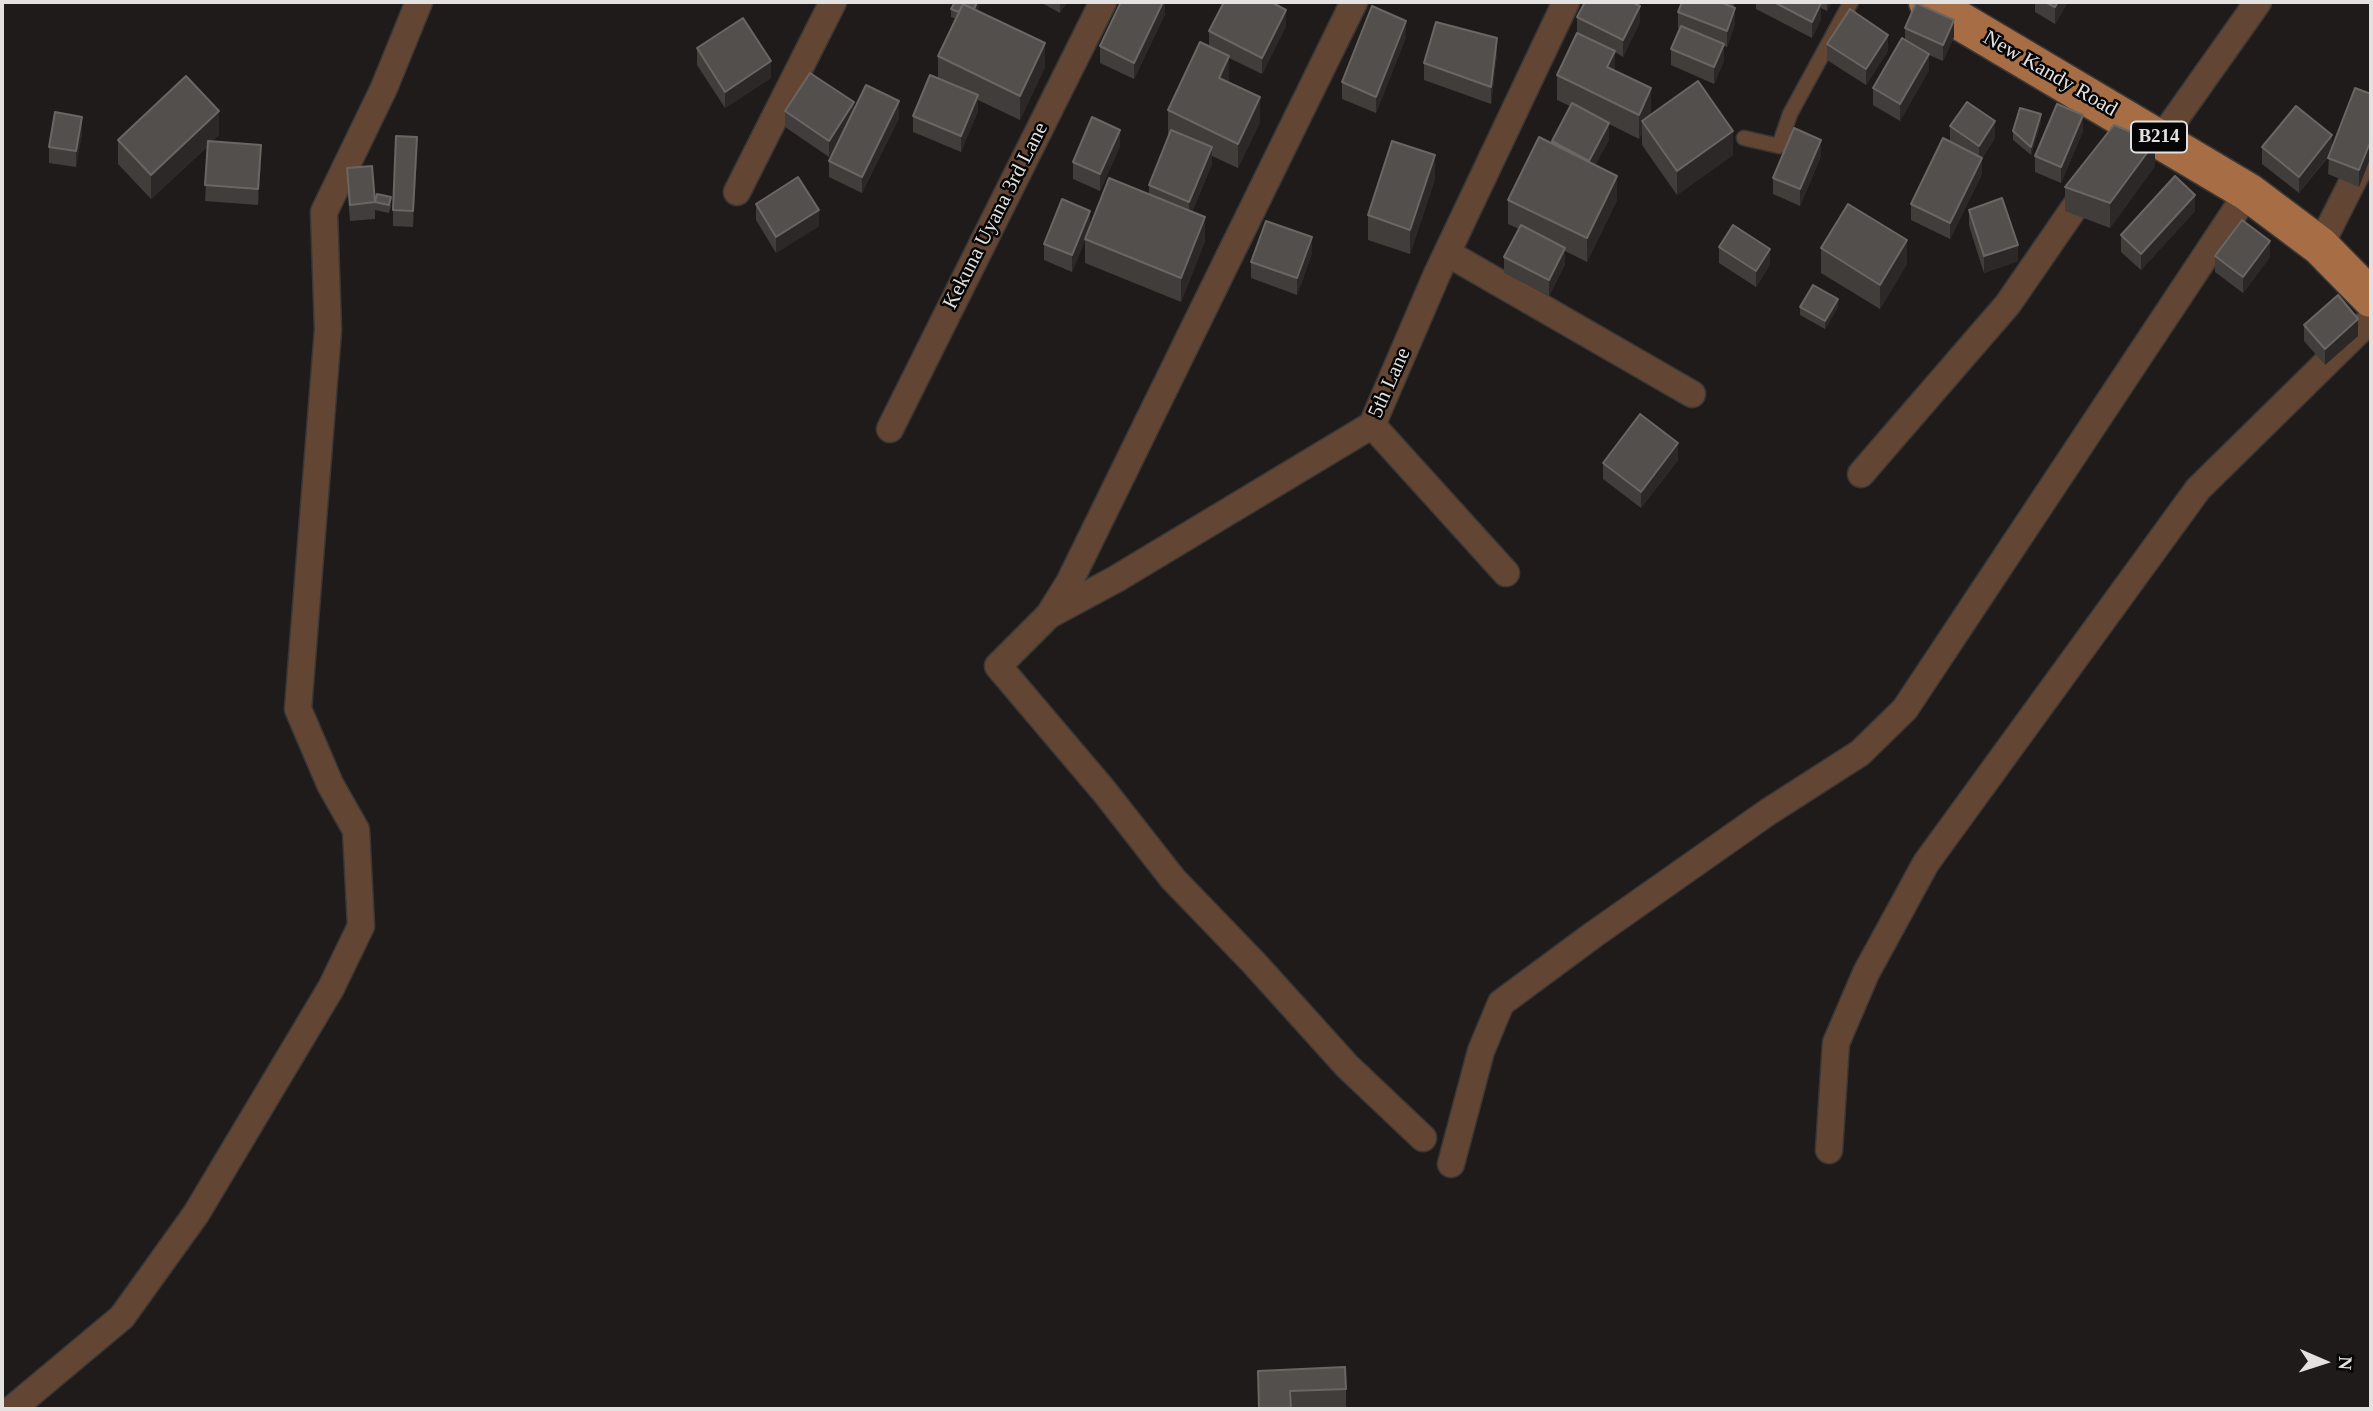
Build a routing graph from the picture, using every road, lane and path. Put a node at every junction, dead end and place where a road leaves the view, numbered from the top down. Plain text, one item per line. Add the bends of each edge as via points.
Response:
1 (419, 2) edge
2 (833, 2) edge
3 (1103, 2) edge
4 (1354, 2) edge
5 (1566, 2) edge
6 (1851, 2) edge
7 (1928, 2) edge
8 (2258, 2) edge
9 (2137, 135) junction
10 (1744, 138) dead end
11 (2371, 145) edge
12 (2101, 167) edge
13 (737, 192) dead end
14 (2248, 192) junction
15 (2320, 246) junction
16 (1448, 254) junction
17 (2371, 298) edge
18 (2371, 320) edge
19 (1692, 394) dead end
20 (1372, 425) junction
21 (890, 429) dead end
22 (1861, 474) dead end
23 (1506, 573) dead end
24 (1049, 615) junction
25 (1423, 1138) dead end
26 (1829, 1150) dead end
27 (1451, 1164) dead end
28 (12, 1409) edge

1 - 28 street via 384,88 324,212 328,330 298,709 356,830 361,926 331,988 196,1214 122,1317
2 - 13 street
3 - 21 street, Kekuna Uyana 3rd Lane
4 - 24 street via 1069,583
5 - 16 street, 5th Lane
6 - 10 lane via 1790,114 1779,146
7 - 9 main road, New Kandy Road / B214
8 - 9 street
9 - 14 main road, New Kandy Road / B214
11 - 15 street
12 - 22 street via 2008,304
14 - 15 main road, New Kandy Road / B214
14 - 27 street via 1905,709 1860,753 1768,812 1501,1003 1481,1051
15 - 17 main road, New Kandy Road / B214
16 - 19 street
16 - 20 street, 5th Lane
18 - 26 street via 2197,489 1926,863 1866,973 1836,1044
20 - 23 street
20 - 24 street, 5th Lane
24 - 25 street via 998,666 1173,880 1347,1066

